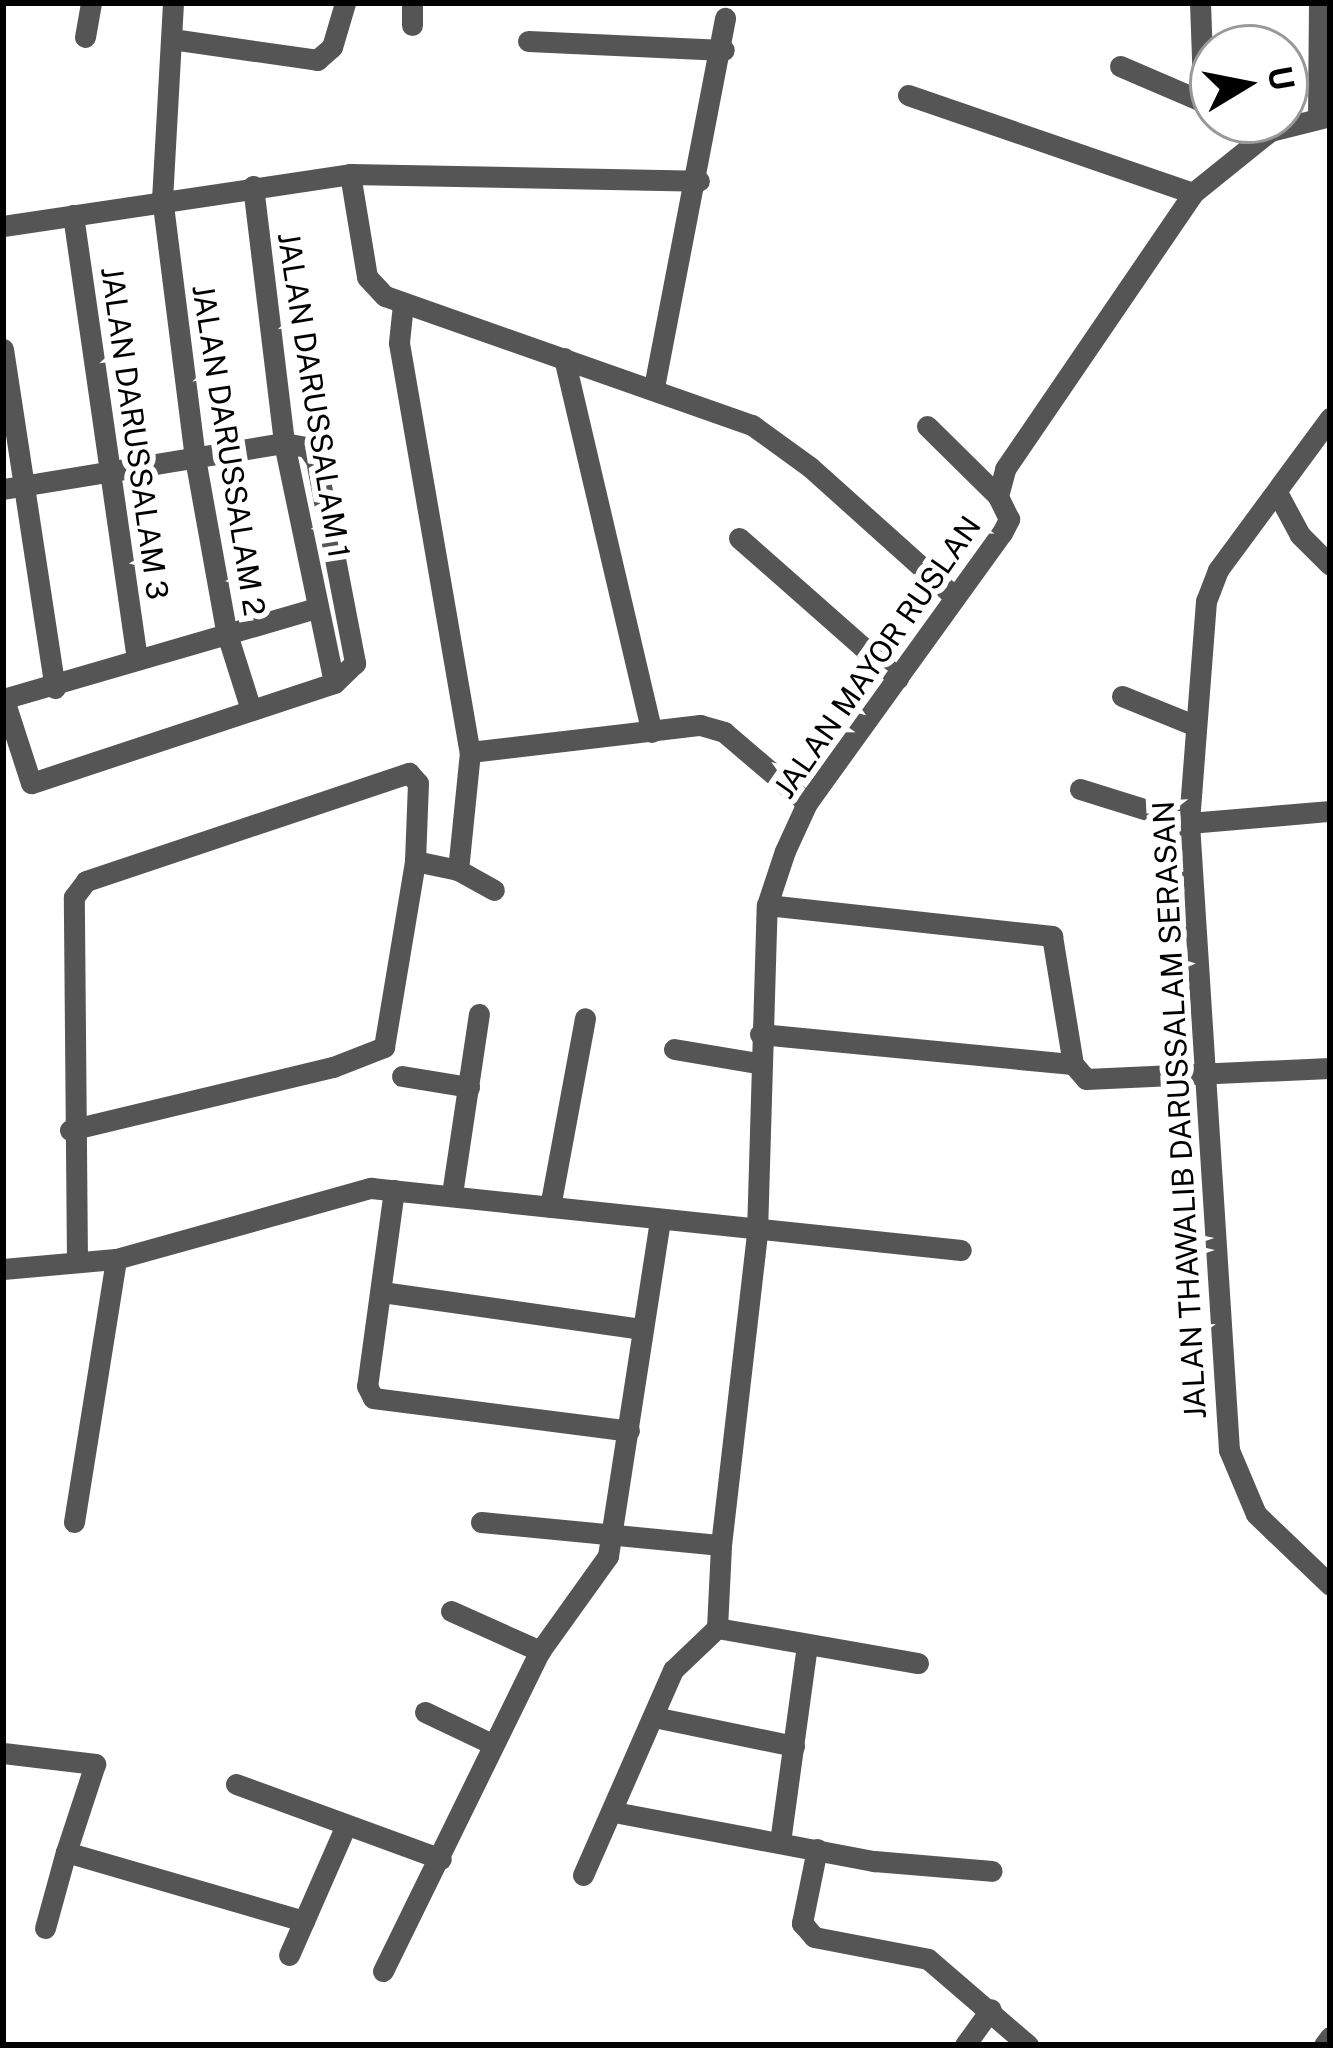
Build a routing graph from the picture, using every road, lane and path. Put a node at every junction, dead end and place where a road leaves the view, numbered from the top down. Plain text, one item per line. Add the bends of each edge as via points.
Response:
1 (91, 3) edge
2 (173, 3) edge
3 (345, 3) edge
4 (1319, 3) edge
5 (725, 18) dead end
6 (85, 37) dead end
7 (172, 39) junction
8 (528, 41) dead end
9 (724, 50) junction
10 (1120, 65) dead end
11 (1189, 89) edge
12 (908, 95) dead end
13 (1324, 116) edge
14 (1254, 144) edge
15 (350, 174) junction
16 (699, 181) junction
17 (253, 186) junction
18 (1192, 193) junction
19 (162, 197) junction
20 (73, 214) junction
21 (3, 226) edge
22 (403, 304) junction
23 (3, 349) edge
24 (564, 358) junction
25 (654, 387) junction
26 (1330, 418) edge
27 (927, 426) dead end
28 (284, 443) junction
29 (195, 458) junction
30 (109, 476) junction
31 (13, 487) edge
32 (998, 496) junction
33 (1279, 496) junction
34 (739, 538) dead end
35 (1330, 565) edge
36 (954, 596) junction
37 (317, 608) junction
38 (226, 632) junction
39 (137, 659) junction
40 (898, 678) junction
41 (334, 683) junction
42 (55, 688) junction
43 (1122, 696) dead end
44 (4, 699) edge
45 (251, 710) junction
46 (1191, 724) junction
47 (652, 731) junction
48 (470, 752) junction
49 (1080, 789) dead end
50 (807, 803) junction
51 (1330, 811) edge
52 (1189, 823) junction
53 (415, 861) junction
54 (458, 870) junction
55 (494, 890) dead end
56 (767, 905) junction
57 (479, 1014) dead end
58 (585, 1018) dead end
59 (760, 1034) junction
60 (674, 1049) dead end
61 (758, 1063) junction
62 (1073, 1064) junction
63 (1330, 1068) edge
64 (1205, 1070) junction
65 (403, 1076) dead end
66 (469, 1087) junction
67 (70, 1130) junction
68 (394, 1190) junction
69 (452, 1194) junction
70 (550, 1207) junction
71 (660, 1220) junction
72 (757, 1233) junction
73 (961, 1250) dead end
74 (116, 1259) junction
75 (77, 1262) junction
76 (4, 1272) edge
77 (382, 1292) junction
78 (642, 1329) junction
79 (629, 1431) junction
80 (74, 1522) dead end
81 (481, 1522) dead end
82 (615, 1534) junction
83 (721, 1546) junction
84 (1330, 1585) edge
85 (451, 1611) dead end
86 (717, 1628) junction
87 (807, 1645) junction
88 (540, 1651) junction
89 (918, 1663) dead end
90 (425, 1712) dead end
91 (654, 1717) junction
92 (492, 1744) junction
93 (794, 1746) junction
94 (3, 1753) edge
95 (236, 1784) dead end
96 (614, 1812) junction
97 (346, 1825) junction
98 (780, 1842) junction
99 (817, 1850) junction
100 (66, 1852) junction
101 (441, 1859) junction
102 (992, 1871) dead end
103 (583, 1874) dead end
104 (304, 1921) junction
105 (44, 1928) dead end
106 (289, 1955) dead end
107 (382, 1971) dead end
108 (991, 2009) junction
109 (1330, 2037) edge
110 (965, 2045) edge
111 (1028, 2045) edge
112 (1324, 2045) edge

1 - 6 street
2 - 7 street, JALAN DARUSSALAM 2
3 - 7 street via 328,56 316,60
4 - 13 street
5 - 9 street
7 - 19 street, JALAN DARUSSALAM 2
8 - 9 street
9 - 16 street
10 - 11 street
12 - 18 street
14 - 18 street, JALAN MAYOR RUSLAN
15 - 16 street
15 - 17 street
15 - 22 street via 367,277
16 - 25 street
17 - 19 street
17 - 28 street, JALAN DARUSSALAM 1
18 - 32 street, JALAN MAYOR RUSLAN via 1013,454
19 - 20 street
19 - 29 street, JALAN DARUSSALAM 2
20 - 21 street
20 - 30 street, JALAN DARUSSALAM 3
22 - 24 street
22 - 48 street via 401,356
23 - 31 street
24 - 25 street
24 - 47 street
25 - 36 street via 783,445
26 - 33 street, JALAN THAWALIB DARUSSALAM SERASAN
27 - 32 street
28 - 29 street
28 - 37 street, JALAN DARUSSALAM 1
28 - 41 street via 307,447 316,460 355,663
29 - 30 street
29 - 38 street, JALAN DARUSSALAM 2
30 - 31 street
30 - 39 street, JALAN DARUSSALAM 3
31 - 42 street
32 - 36 street, JALAN MAYOR RUSLAN via 1010,518
33 - 35 street via 1300,535
33 - 46 street, JALAN THAWALIB DARUSSALAM SERASAN via 1218,570 1206,601
34 - 40 street
36 - 40 street, JALAN MAYOR RUSLAN
37 - 38 street
37 - 41 street, JALAN DARUSSALAM 1
38 - 39 street
38 - 45 street, JALAN DARUSSALAM 2
39 - 42 street
40 - 50 street, JALAN MAYOR RUSLAN
41 - 45 street
42 - 44 street
43 - 46 street
44 - 45 street via 31,783
46 - 52 street, JALAN THAWALIB DARUSSALAM SERASAN
47 - 48 street
47 - 50 street via 674,725 724,732
48 - 54 street
49 - 52 street
50 - 56 street, JALAN MAYOR RUSLAN
51 - 52 street
52 - 64 street, JALAN THAWALIB DARUSSALAM SERASAN
53 - 54 street
53 - 67 street via 384,1047 333,1067
53 - 67 street via 418,783 409,773 86,881 74,897
54 - 55 street
56 - 59 street, JALAN MAYOR RUSLAN
56 - 62 street via 1046,932 1060,951
57 - 66 street
58 - 70 street
59 - 61 street, JALAN MAYOR RUSLAN
59 - 62 street
60 - 61 street
61 - 72 street, JALAN MAYOR RUSLAN
62 - 64 street via 1086,1079
63 - 64 street
64 - 84 street, JALAN THAWALIB DARUSSALAM SERASAN via 1229,1450 1256,1514
65 - 66 street
66 - 69 street
67 - 75 street
68 - 69 street
68 - 74 street via 371,1188
68 - 77 street
69 - 70 street
70 - 71 street
71 - 72 street
71 - 78 street
72 - 73 street
72 - 83 street, JALAN MAYOR RUSLAN
74 - 75 street
74 - 80 street
75 - 76 street
77 - 78 street
77 - 79 street via 367,1386 373,1398
78 - 79 street
79 - 82 street
81 - 82 street
82 - 83 street
82 - 88 street
83 - 86 street, JALAN MAYOR RUSLAN
85 - 88 street
86 - 87 street
86 - 91 street via 673,1670
87 - 89 street
87 - 93 street
88 - 92 street
90 - 92 street
91 - 93 street
91 - 96 street
92 - 101 street
93 - 98 street
94 - 100 street via 95,1764
95 - 97 street
96 - 98 street
96 - 103 street
97 - 101 street
97 - 104 street
98 - 99 street
99 - 102 street
99 - 108 street via 802,1923 814,1937 876,1942 928,1959
100 - 104 street
100 - 105 street
101 - 107 street
104 - 106 street
108 - 110 street
108 - 111 street
109 - 112 street

